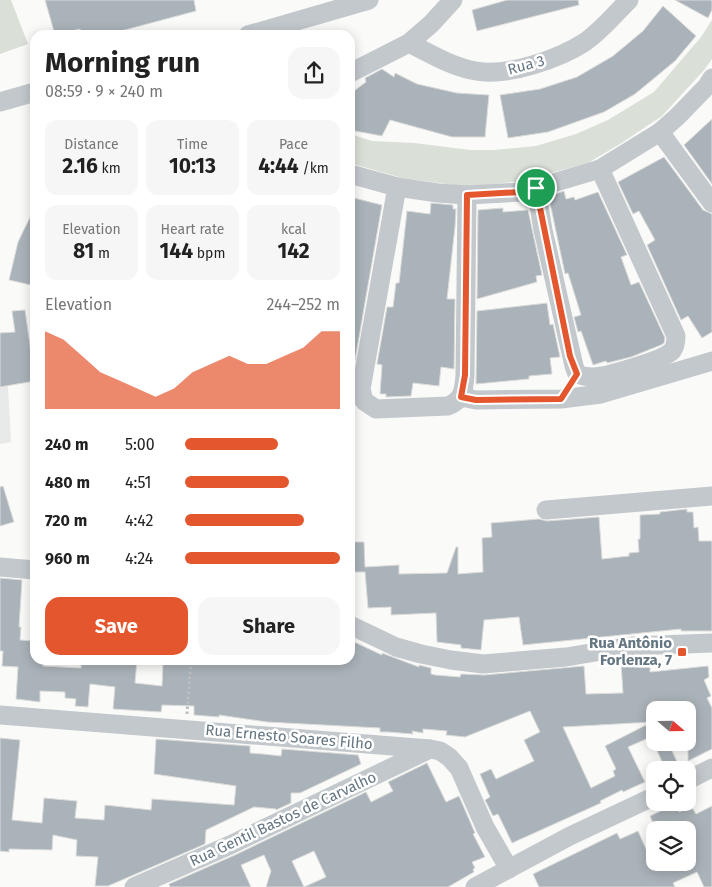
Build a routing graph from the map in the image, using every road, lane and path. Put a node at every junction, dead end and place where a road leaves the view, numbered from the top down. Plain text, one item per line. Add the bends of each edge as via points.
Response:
1 (369, 0) edge
2 (454, 0) edge
3 (629, 0) edge
4 (265, 30) edge
5 (409, 43) junction
6 (355, 70) edge
7 (710, 84) edge
8 (30, 93) edge
9 (0, 102) edge
10 (660, 132) junction
11 (600, 169) junction
12 (355, 175) edge
13 (396, 187) junction
14 (536, 188) junction
15 (467, 195) junction
16 (712, 204) edge
17 (712, 361) edge
18 (577, 374) junction
19 (461, 397) junction
20 (561, 399) junction
21 (357, 405) edge
22 (712, 496) edge
23 (546, 510) dead end
24 (0, 567) edge
25 (30, 570) edge
26 (355, 627) edge
27 (712, 643) edge
28 (190, 665) edge
29 (0, 715) edge
30 (186, 729) junction
31 (430, 749) junction
32 (712, 768) edge
33 (696, 776) edge
34 (646, 800) edge
35 (509, 869) junction
36 (134, 887) edge
37 (475, 887) edge

1 - 4 street
2 - 5 street
3 - 5 street, Rua 3 via 584,42 548,60 518,69 477,71 454,65
5 - 6 street
7 - 10 street
8 - 9 street
10 - 11 street
10 - 16 street
11 - 14 street
11 - 18 street via 670,321 676,341 671,351 655,359 606,376
12 - 13 street
13 - 15 street
13 - 21 street
14 - 15 street
14 - 18 street via 570,356
15 - 19 street via 466,367
17 - 20 street via 601,394
18 - 20 street
19 - 20 street via 476,400
19 - 21 street via 448,406 382,409
22 - 23 street
24 - 25 street
26 - 27 street via 421,654 483,664 566,657 632,646
28 - 30 path
29 - 30 street, Rua Ernesto Soares Filho
30 - 31 street, Rua Ernesto Soares Filho
31 - 35 street, Rua Ernesto Soares Filho via 449,757 458,768 484,827
31 - 36 street, Rua Gentil Bastos de Carvalho
32 - 33 street
34 - 35 street
35 - 37 street

